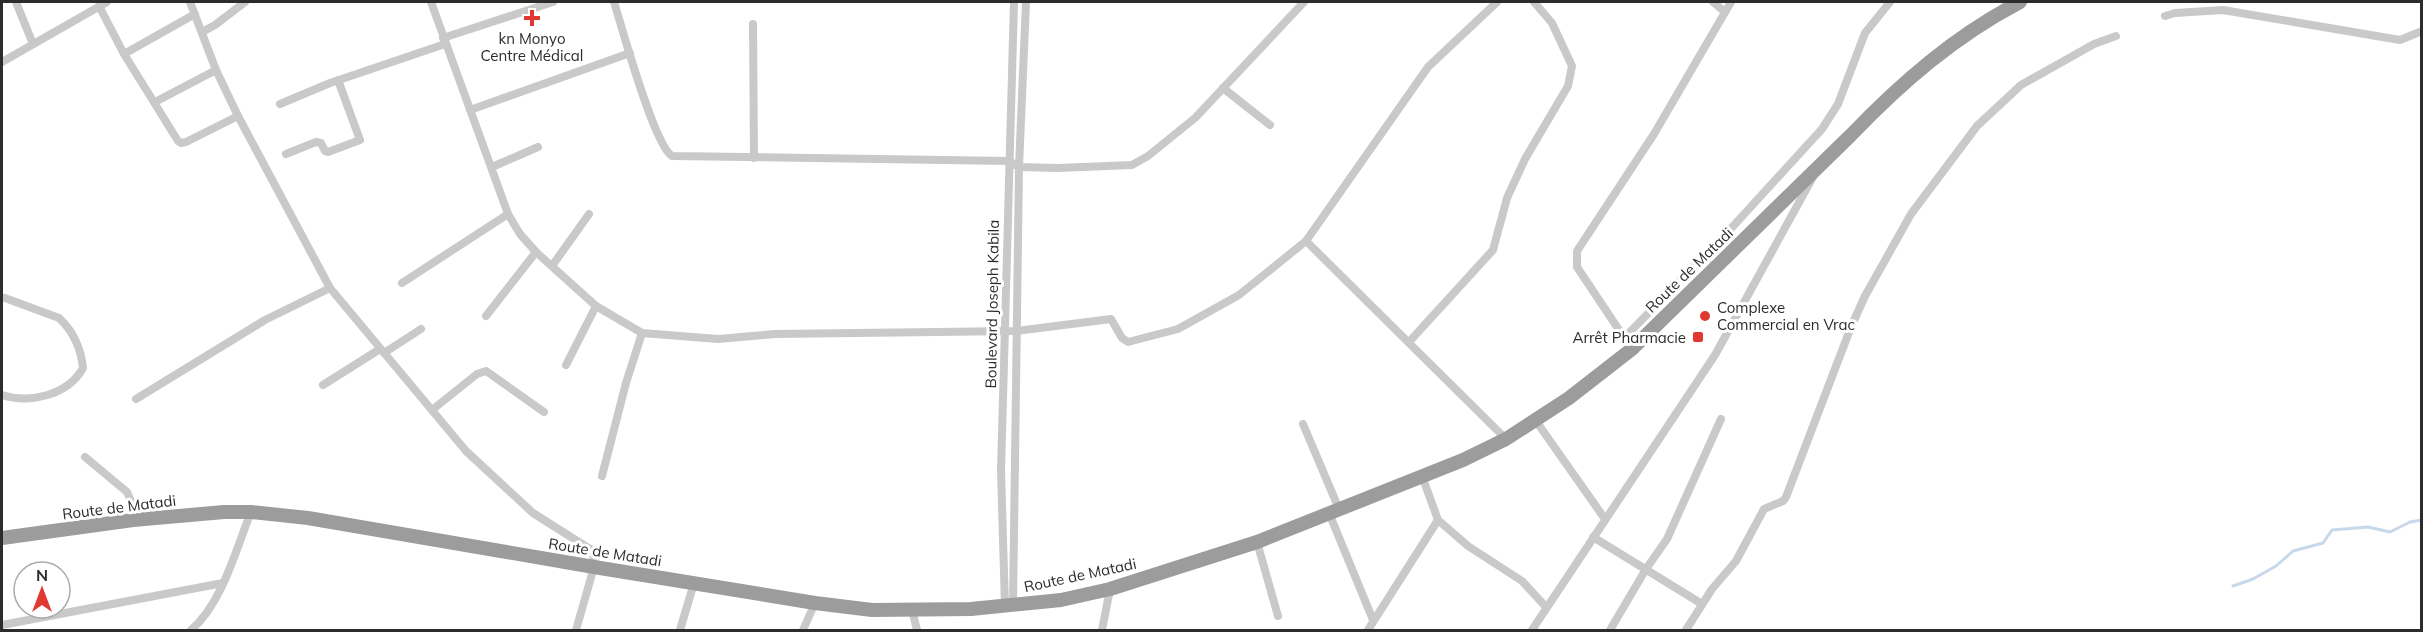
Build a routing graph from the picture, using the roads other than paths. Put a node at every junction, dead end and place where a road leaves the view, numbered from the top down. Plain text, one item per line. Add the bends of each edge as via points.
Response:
1 (16, 2) edge
2 (190, 2) edge
3 (245, 2) edge
4 (431, 2) edge
5 (553, 2) edge
6 (614, 2) edge
7 (1014, 2) edge
8 (1026, 2) edge
9 (1304, 2) edge
10 (1497, 2) edge
11 (1534, 2) edge
12 (1713, 2) edge
13 (1731, 2) edge
14 (1890, 2) edge
15 (2020, 2) edge
16 (103, 4) edge
17 (1725, 12) junction
18 (195, 14) junction
19 (2165, 16) dead end
20 (753, 24) dead end
21 (2421, 31) edge
22 (202, 32) junction
23 (2116, 36) dead end
24 (444, 41) junction
25 (33, 44) junction
26 (630, 53) junction
27 (124, 54) junction
28 (2, 62) edge
29 (216, 70) junction
30 (338, 80) junction
31 (1223, 88) junction
32 (155, 102) junction
33 (280, 104) dead end
34 (470, 110) junction
35 (238, 116) junction
36 (1270, 125) dead end
37 (538, 147) dead end
38 (286, 154) dead end
39 (754, 158) junction
40 (1009, 161) junction
41 (492, 167) junction
42 (1019, 167) junction
43 (1818, 168) junction
44 (508, 214) junction
45 (589, 214) dead end
46 (1306, 241) junction
47 (536, 252) junction
48 (552, 267) junction
49 (402, 283) dead end
50 (330, 288) junction
51 (5, 298) dead end
52 (596, 306) junction
53 (486, 316) dead end
54 (421, 329) dead end
55 (1006, 331) junction
56 (1016, 331) junction
57 (642, 333) junction
58 (1408, 342) junction
59 (1628, 344) junction
60 (382, 351) junction
61 (566, 365) dead end
62 (323, 385) dead end
63 (2, 395) edge
64 (136, 399) dead end
65 (432, 410) junction
66 (544, 412) dead end
67 (1721, 419) dead end
68 (1536, 421) junction
69 (1303, 424) dead end
70 (1506, 439) junction
71 (84, 457) dead end
72 (602, 476) dead end
73 (1422, 476) junction
74 (1334, 511) junction
75 (251, 512) junction
76 (1605, 519) junction
77 (134, 520) junction
78 (1438, 520) junction
79 (1593, 537) junction
80 (2, 538) edge
81 (1257, 542) junction
82 (594, 567) junction
83 (1646, 568) junction
84 (694, 583) junction
85 (223, 584) junction
86 (1110, 589) junction
87 (815, 603) junction
88 (1702, 604) junction
89 (1009, 607) junction
90 (1546, 607) junction
91 (912, 610) junction
92 (1278, 616) dead end
93 (1373, 620) junction
94 (2, 625) edge
95 (191, 630) edge
96 (576, 630) edge
97 (680, 630) edge
98 (803, 630) edge
99 (917, 630) edge
100 (1102, 630) edge
101 (1368, 630) edge
102 (1532, 630) edge
103 (1610, 630) edge
104 (1686, 630) edge

1 - 25 street
2 - 18 street
3 - 22 street
4 - 24 street
5 - 24 street
6 - 26 street
7 - 40 street, Boulevard Joseph Kabila
8 - 42 street, Boulevard Joseph Kabila
9 - 31 street
10 - 46 street via 1428,67
11 - 58 street via 1552,23 1572,66 1569,86 1525,159 1507,198 1493,250
12 - 17 street
13 - 17 street
14 - 59 street via 1865,33 1838,104 1822,129
15 - 43 highway, Route de Matadi via 1920,68
16 - 25 street
16 - 27 street
17 - 59 street via 1654,134 1577,250 1577,267
18 - 22 street
18 - 27 street
19 - 21 street via 2223,10 2400,40
20 - 39 street
22 - 29 street
23 - 88 street via 2021,85 1977,126 1911,214 1851,327 1786,497 1766,507 1736,561
24 - 30 street
24 - 34 street
25 - 28 street
26 - 34 street
26 - 39 street via 667,153 683,158
27 - 32 street
29 - 32 street
29 - 35 street
30 - 33 street
30 - 38 street via 360,140 328,152 316,142
31 - 36 street
31 - 42 street via 1195,118 1132,165
32 - 35 street via 181,143
34 - 41 street
35 - 50 street
37 - 41 street
39 - 40 street
40 - 42 street
40 - 55 street, Boulevard Joseph Kabila
41 - 44 street
42 - 56 street, Boulevard Joseph Kabila
43 - 59 highway, Route de Matadi
43 - 76 street via 1715,356
44 - 47 street
44 - 49 street
45 - 48 street
46 - 56 street via 1239,295 1178,328 1128,342 1111,319
46 - 58 street
47 - 48 street
47 - 53 street
48 - 52 street
50 - 60 street
50 - 64 street via 265,320
51 - 63 street via 66,324 83,368 71,384 43,396 25,399
52 - 57 street
52 - 61 street
54 - 60 street
55 - 56 street
55 - 57 street via 786,334 718,339
55 - 89 street, Boulevard Joseph Kabila via 1001,471
56 - 89 street, Boulevard Joseph Kabila
57 - 72 street
58 - 70 street
59 - 68 highway, Route de Matadi
60 - 62 street
60 - 65 street
65 - 66 street via 486,370
65 - 82 street via 466,451 517,500 593,551
67 - 83 street via 1667,539
68 - 70 highway, Route de Matadi
68 - 76 street
69 - 74 street
70 - 73 highway, Route de Matadi
71 - 77 street via 127,492
73 - 74 highway, Route de Matadi
73 - 78 street
74 - 81 highway, Route de Matadi
74 - 93 street
75 - 77 highway, Route de Matadi
75 - 82 highway, Route de Matadi via 308,518
75 - 85 street
76 - 79 street
77 - 80 highway, Route de Matadi
78 - 90 street via 1468,546 1522,581
78 - 93 street
79 - 83 street
79 - 90 street
81 - 86 highway, Route de Matadi
81 - 92 street
82 - 84 highway, Route de Matadi
82 - 96 street
83 - 88 street
83 - 103 street
84 - 87 highway, Route de Matadi
84 - 97 street
85 - 94 street
85 - 95 street
86 - 89 highway, Route de Matadi
86 - 100 street
87 - 91 highway, Route de Matadi
87 - 98 street
88 - 104 street
89 - 91 highway, Route de Matadi
90 - 102 street
91 - 99 street
93 - 101 street

